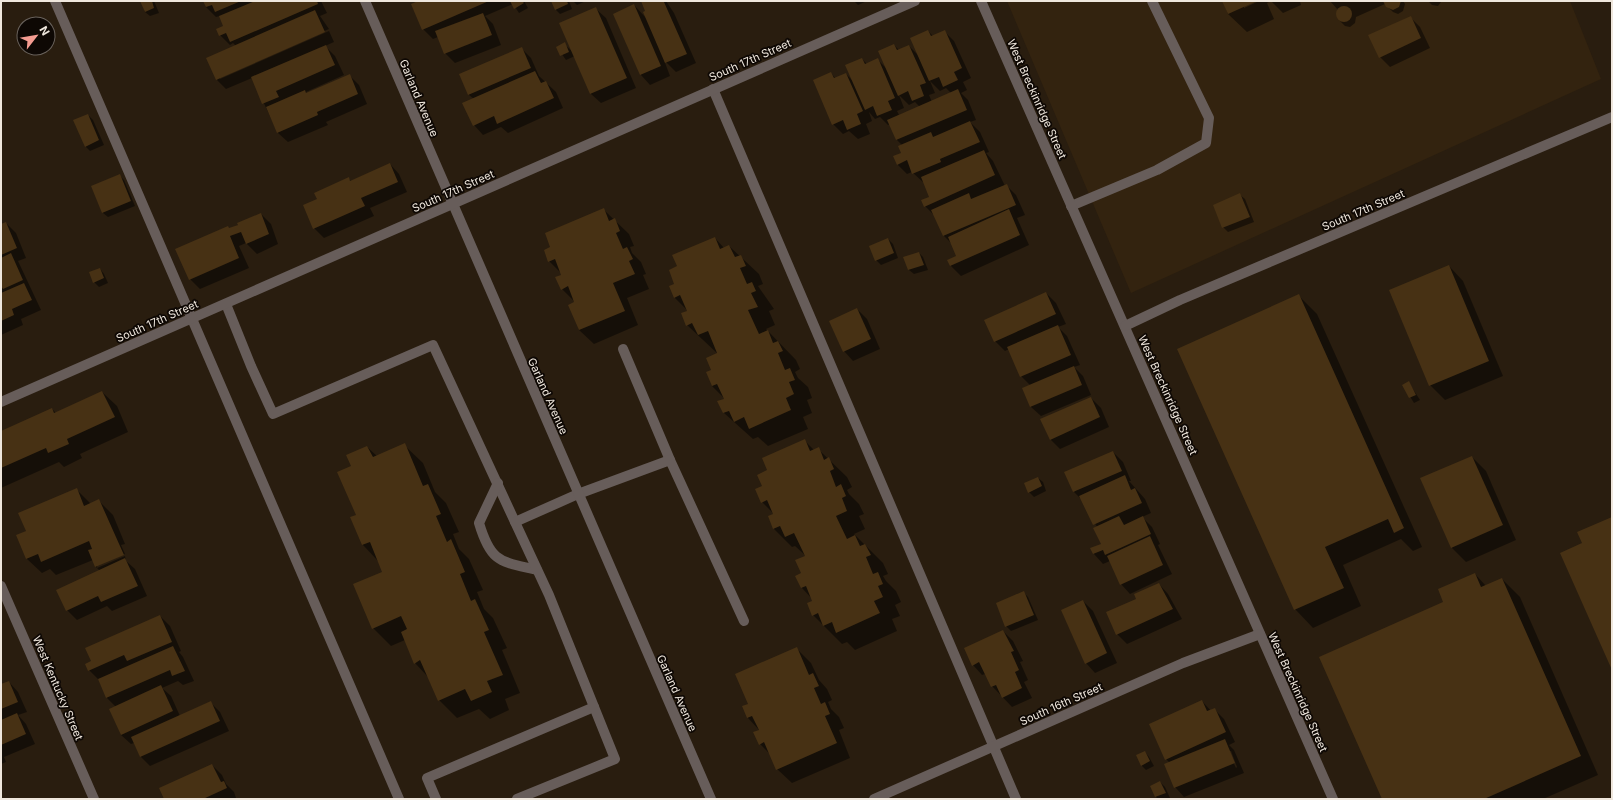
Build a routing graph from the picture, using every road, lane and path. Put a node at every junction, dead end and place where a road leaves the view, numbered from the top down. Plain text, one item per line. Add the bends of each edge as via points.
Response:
1 (55, 1) edge
2 (365, 1) edge
3 (915, 1) edge
4 (980, 1) edge
5 (1152, 1) edge
6 (713, 89) junction
7 (1612, 117) edge
8 (452, 204) junction
9 (1071, 206) junction
10 (226, 304) junction
11 (191, 319) junction
12 (1124, 326) junction
13 (623, 350) dead end
14 (1, 402) edge
15 (670, 460) junction
16 (498, 483) junction
17 (578, 494) junction
18 (515, 522) junction
19 (537, 570) junction
20 (1, 586) edge
21 (744, 621) dead end
22 (1260, 634) junction
23 (594, 707) junction
24 (993, 747) junction
25 (94, 799) edge
26 (399, 799) edge
27 (436, 799) edge
28 (517, 799) edge
29 (711, 799) edge
30 (874, 799) edge
31 (1016, 799) edge
32 (1333, 799) edge

1 - 11 street
2 - 8 street, Garland Avenue
3 - 6 street, South 17th Street
4 - 9 street, West Breckinridge Street
5 - 9 street via 1209,118 1206,143 1158,170
6 - 8 street, South 17th Street
6 - 24 street
7 - 12 street, South 17th Street
8 - 10 street, South 17th Street
8 - 17 street, Garland Avenue
9 - 12 street, West Breckinridge Street
10 - 11 street, South 17th Street
10 - 16 street via 273,414 434,345
11 - 14 street, South 17th Street
11 - 26 street via 235,415
12 - 22 street, West Breckinridge Street
13 - 15 street
15 - 17 street
15 - 21 street
16 - 18 street
16 - 19 street via 479,523 486,544 501,561
17 - 18 street
17 - 29 street, Garland Avenue
18 - 19 street
19 - 23 street
20 - 25 street, West Kentucky Street
22 - 24 street, South 16th Street via 1183,663
22 - 32 street, West Breckinridge Street
23 - 27 street via 428,778
23 - 28 street via 615,759
24 - 30 street, South 16th Street
24 - 31 street

